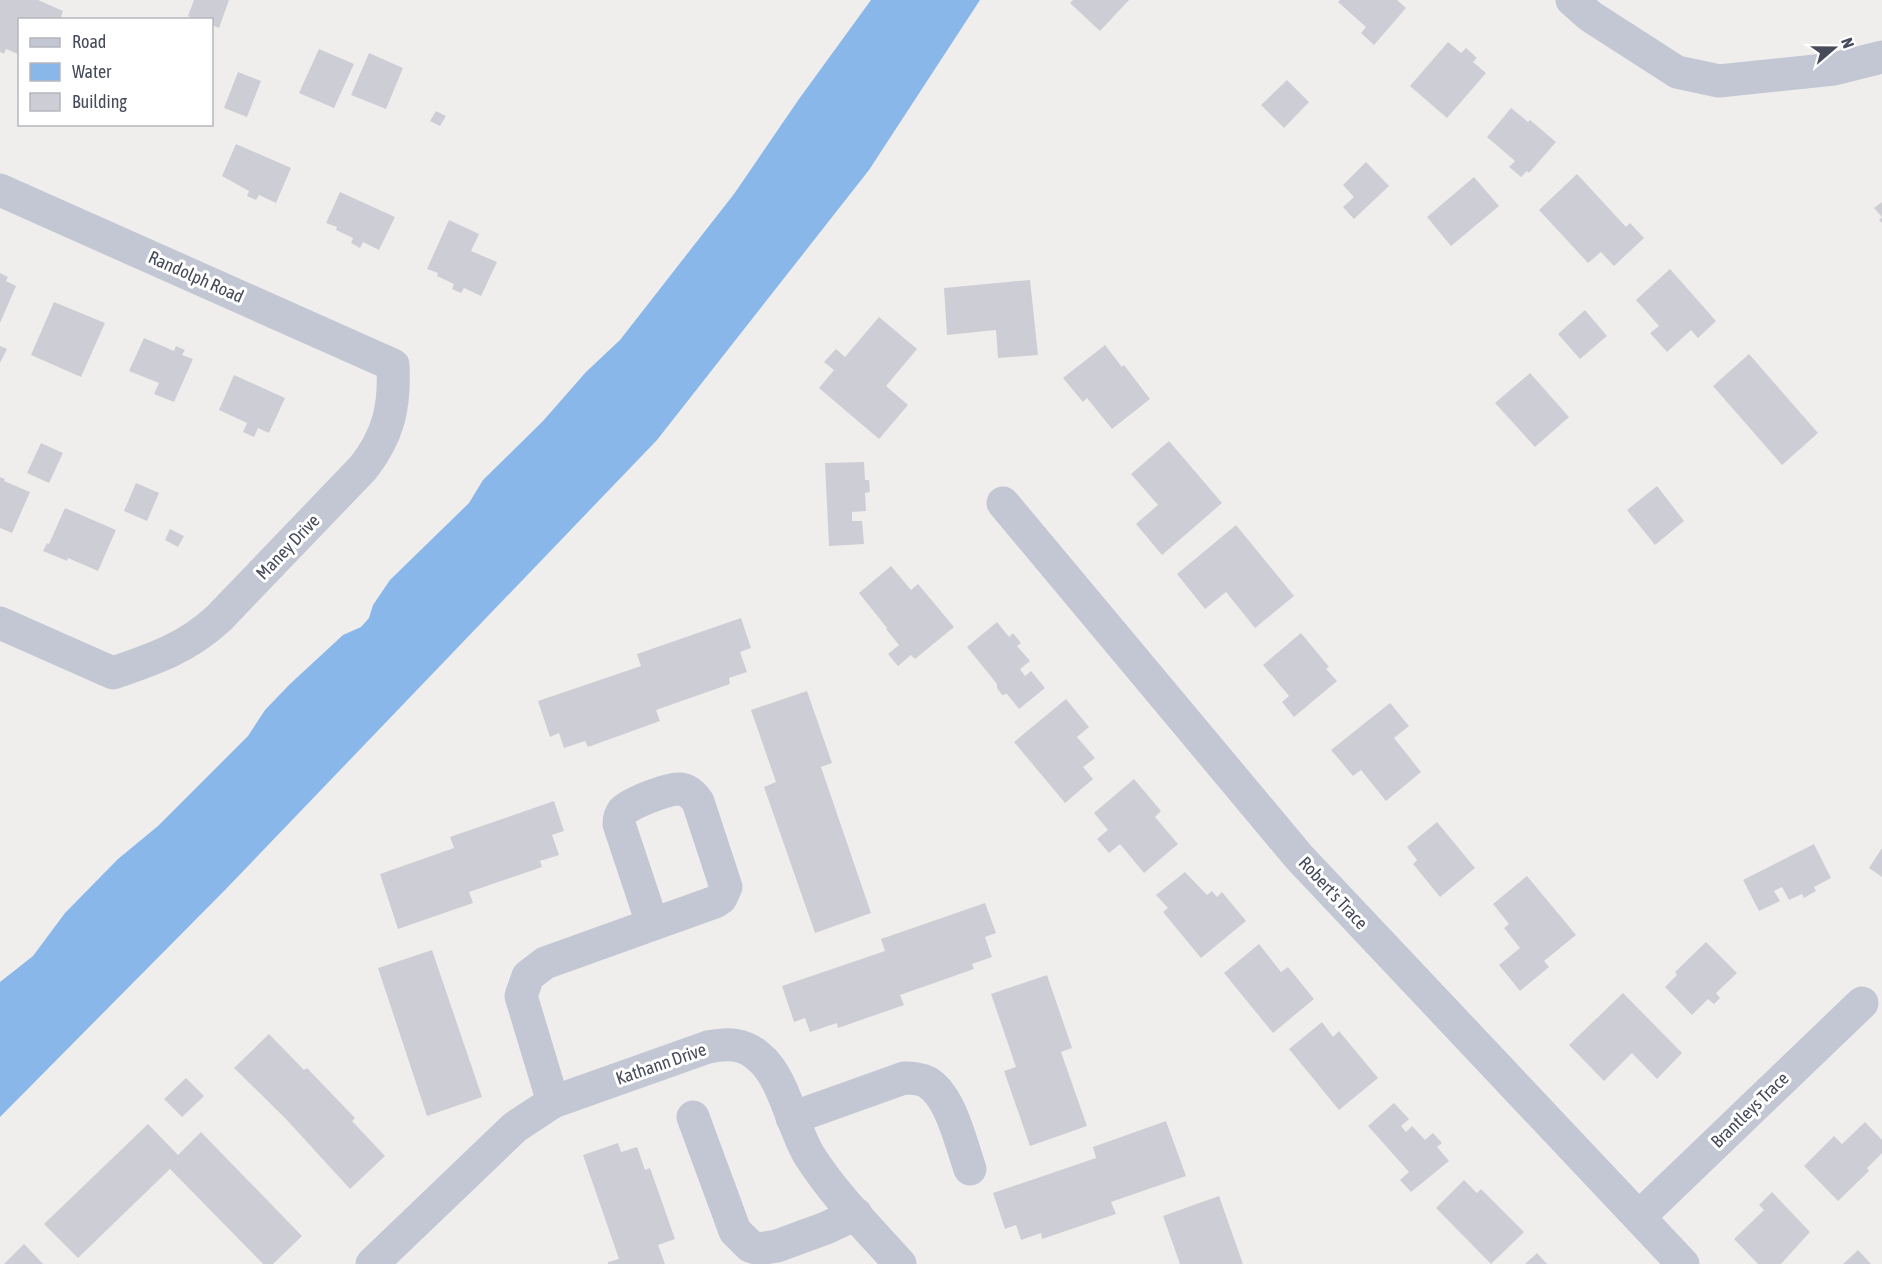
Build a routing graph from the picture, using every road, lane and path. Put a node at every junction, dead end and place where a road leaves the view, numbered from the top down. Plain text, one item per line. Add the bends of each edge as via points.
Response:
1 (1572, 0) edge
2 (1882, 57) edge
3 (0, 190) edge
4 (393, 365) joint
5 (1003, 503) dead end
6 (0, 623) edge
7 (652, 923) dead end
8 (1862, 1003) dead end
9 (553, 1102) junction
10 (693, 1117) dead end
11 (792, 1118) junction
12 (970, 1169) dead end
13 (856, 1214) junction
14 (1639, 1217) junction
15 (372, 1264) edge
16 (900, 1264) edge
17 (1683, 1264) edge

1 - 2 street via 1590,16 1677,72 1719,81 1834,69
3 - 4 street, Randolph Road
4 - 6 street, Maney Drive via 389,420 377,450 200,635 155,658 112,672
5 - 14 street, Robert's Trace via 1299,857
7 - 9 street via 545,963 528,976 521,996
8 - 14 street, Brantleys Trace
9 - 11 street, Kathann Drive via 724,1044 751,1050 762,1058 779,1084
9 - 15 street, Kathann Drive via 514,1127
10 - 13 street via 735,1232 750,1246 777,1246
11 - 12 street via 903,1078 916,1078 941,1095
11 - 13 street, Kathann Drive via 808,1153
13 - 16 street, Kathann Drive
14 - 17 street, Robert's Trace

